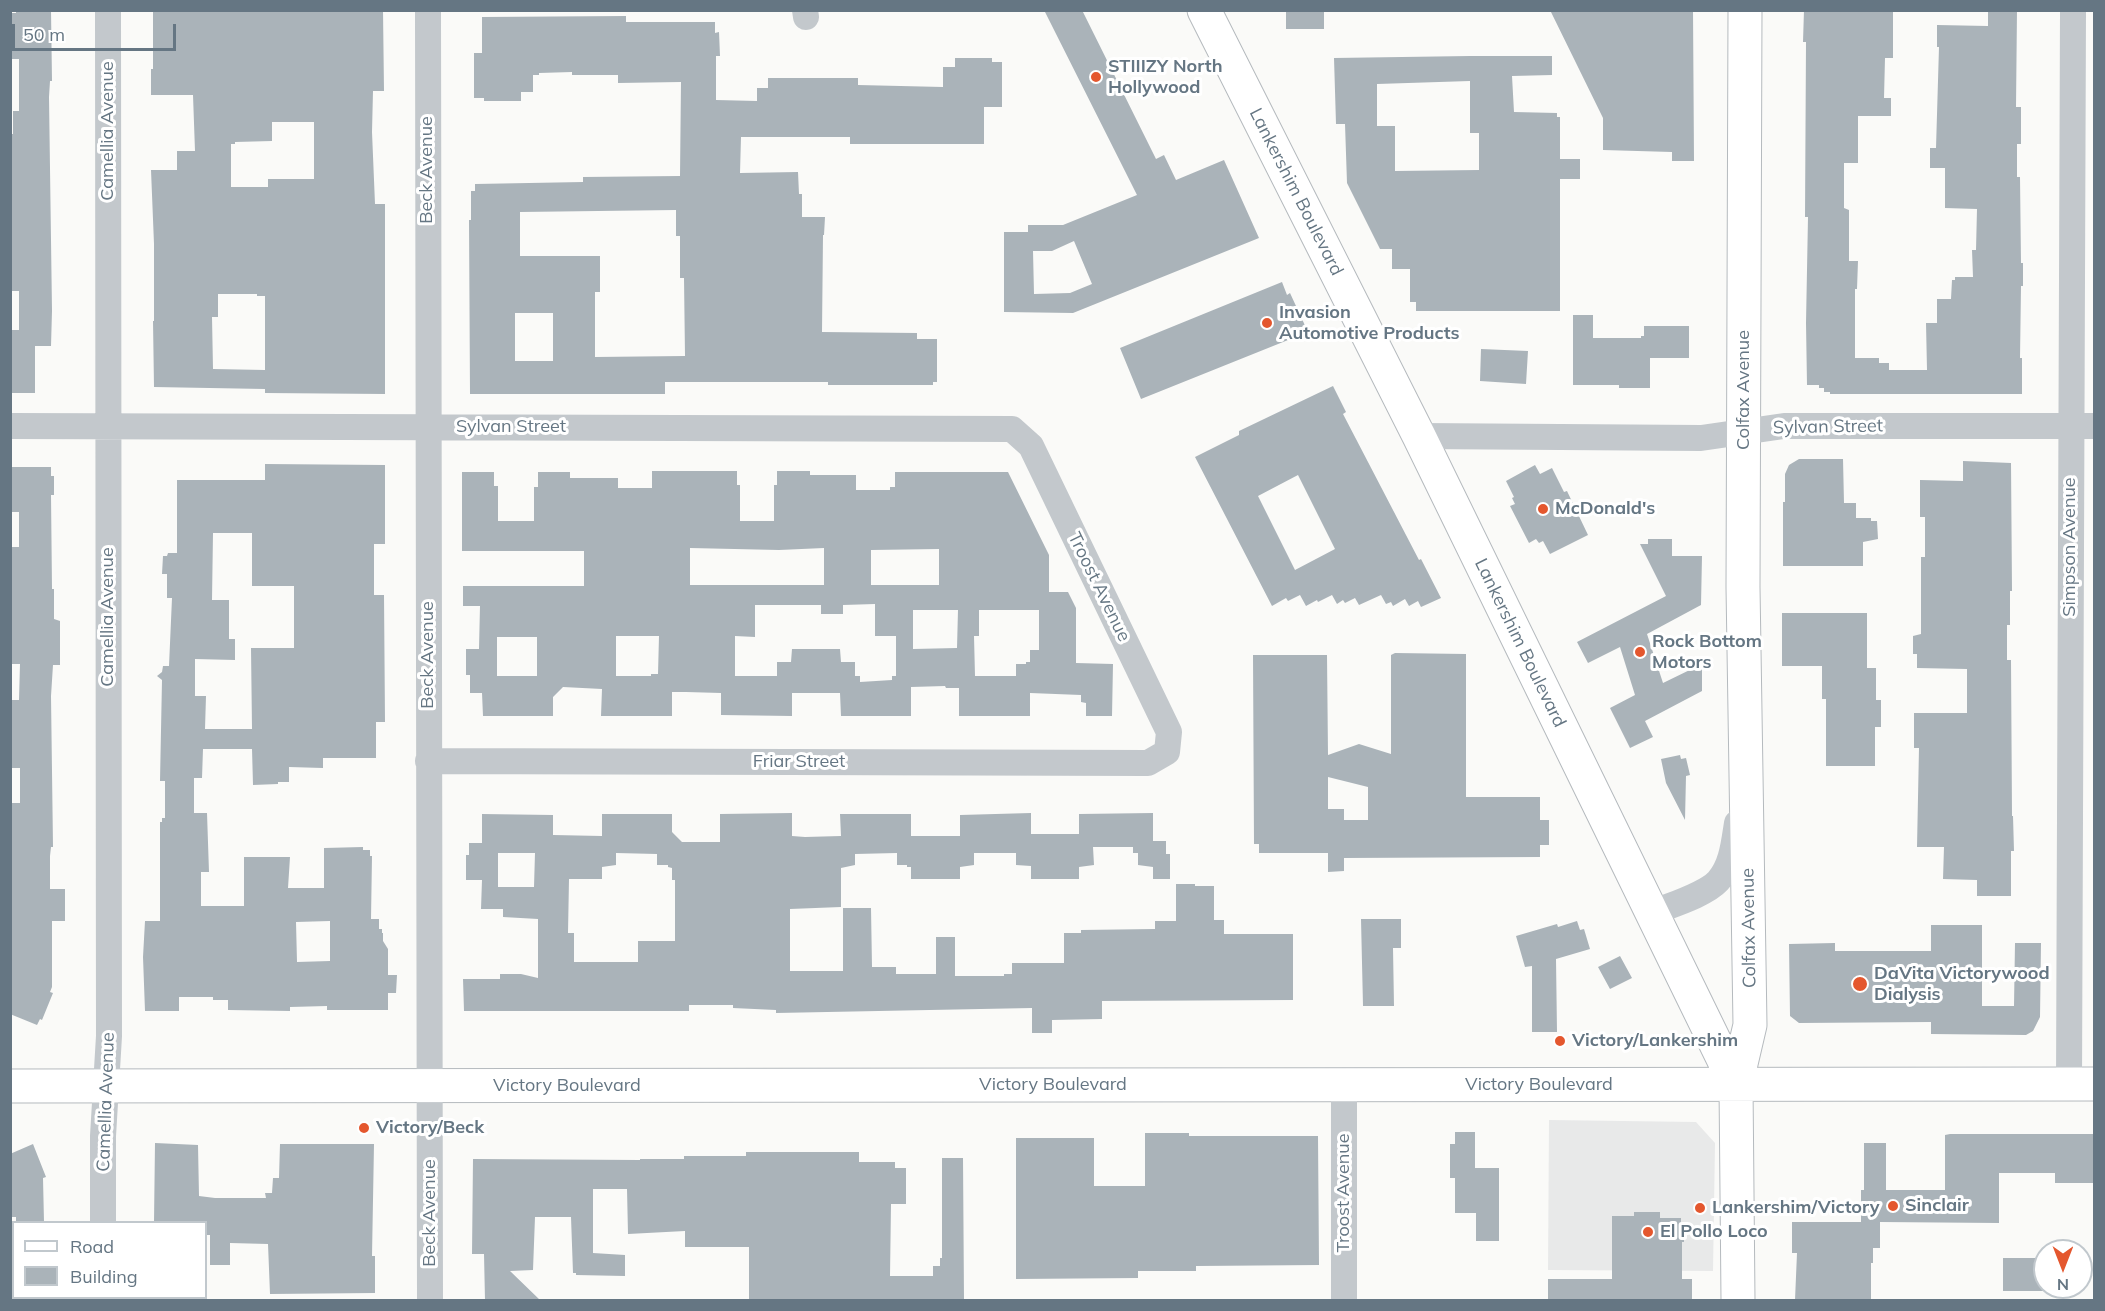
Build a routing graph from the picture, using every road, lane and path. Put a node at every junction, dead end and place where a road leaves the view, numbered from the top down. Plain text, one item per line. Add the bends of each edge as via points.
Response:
1 (108, 10) edge
2 (428, 10) edge
3 (1204, 10) edge
4 (1745, 10) edge
5 (2073, 10) edge
6 (108, 425) junction
7 (10, 426) edge
8 (428, 426) junction
9 (2083, 426) edge
10 (1012, 429) joint
11 (1744, 431) junction
12 (1419, 436) junction
13 (1167, 752) joint
14 (429, 761) junction
15 (1746, 769) junction
16 (1653, 912) junction
17 (2082, 1084) edge
18 (1344, 1085) junction
19 (1736, 1085) junction
20 (10, 1086) edge
21 (106, 1086) junction
22 (430, 1086) junction
23 (103, 1221) edge
24 (430, 1300) edge
25 (1344, 1300) edge
26 (1738, 1300) edge

1 - 6 street, Camellia Avenue
2 - 8 street, Beck Avenue
3 - 12 main road, Lankershim Boulevard
4 - 11 main road, Colfax Avenue
5 - 9 street, Simpson Avenue
6 - 7 street, Sylvan Street
6 - 8 street, Sylvan Street
6 - 21 street, Camellia Avenue
8 - 10 street, Sylvan Street
8 - 14 street, Beck Avenue
9 - 11 street, Sylvan Street via 1784,426
9 - 17 street, Simpson Avenue
10 - 13 street, Troost Avenue via 1031,446 1164,721 1169,732
11 - 12 street, Sylvan Street via 1701,438
11 - 15 main road, Colfax Avenue
12 - 16 main road, Lankershim Boulevard
13 - 14 street, Friar Street via 1148,763
14 - 22 street, Beck Avenue
15 - 16 street, Colfax Avenue via 1734,846 1718,882
15 - 19 main road, Colfax Avenue via 1750,1025
16 - 19 main road, Lankershim Boulevard
17 - 19 main road, Victory Boulevard
18 - 19 main road, Victory Boulevard
18 - 22 main road, Victory Boulevard
18 - 25 street, Troost Avenue
19 - 26 main road, Lankershim Boulevard
20 - 21 main road, Victory Boulevard
21 - 22 main road, Victory Boulevard
21 - 23 street, Camellia Avenue
22 - 24 street, Beck Avenue

